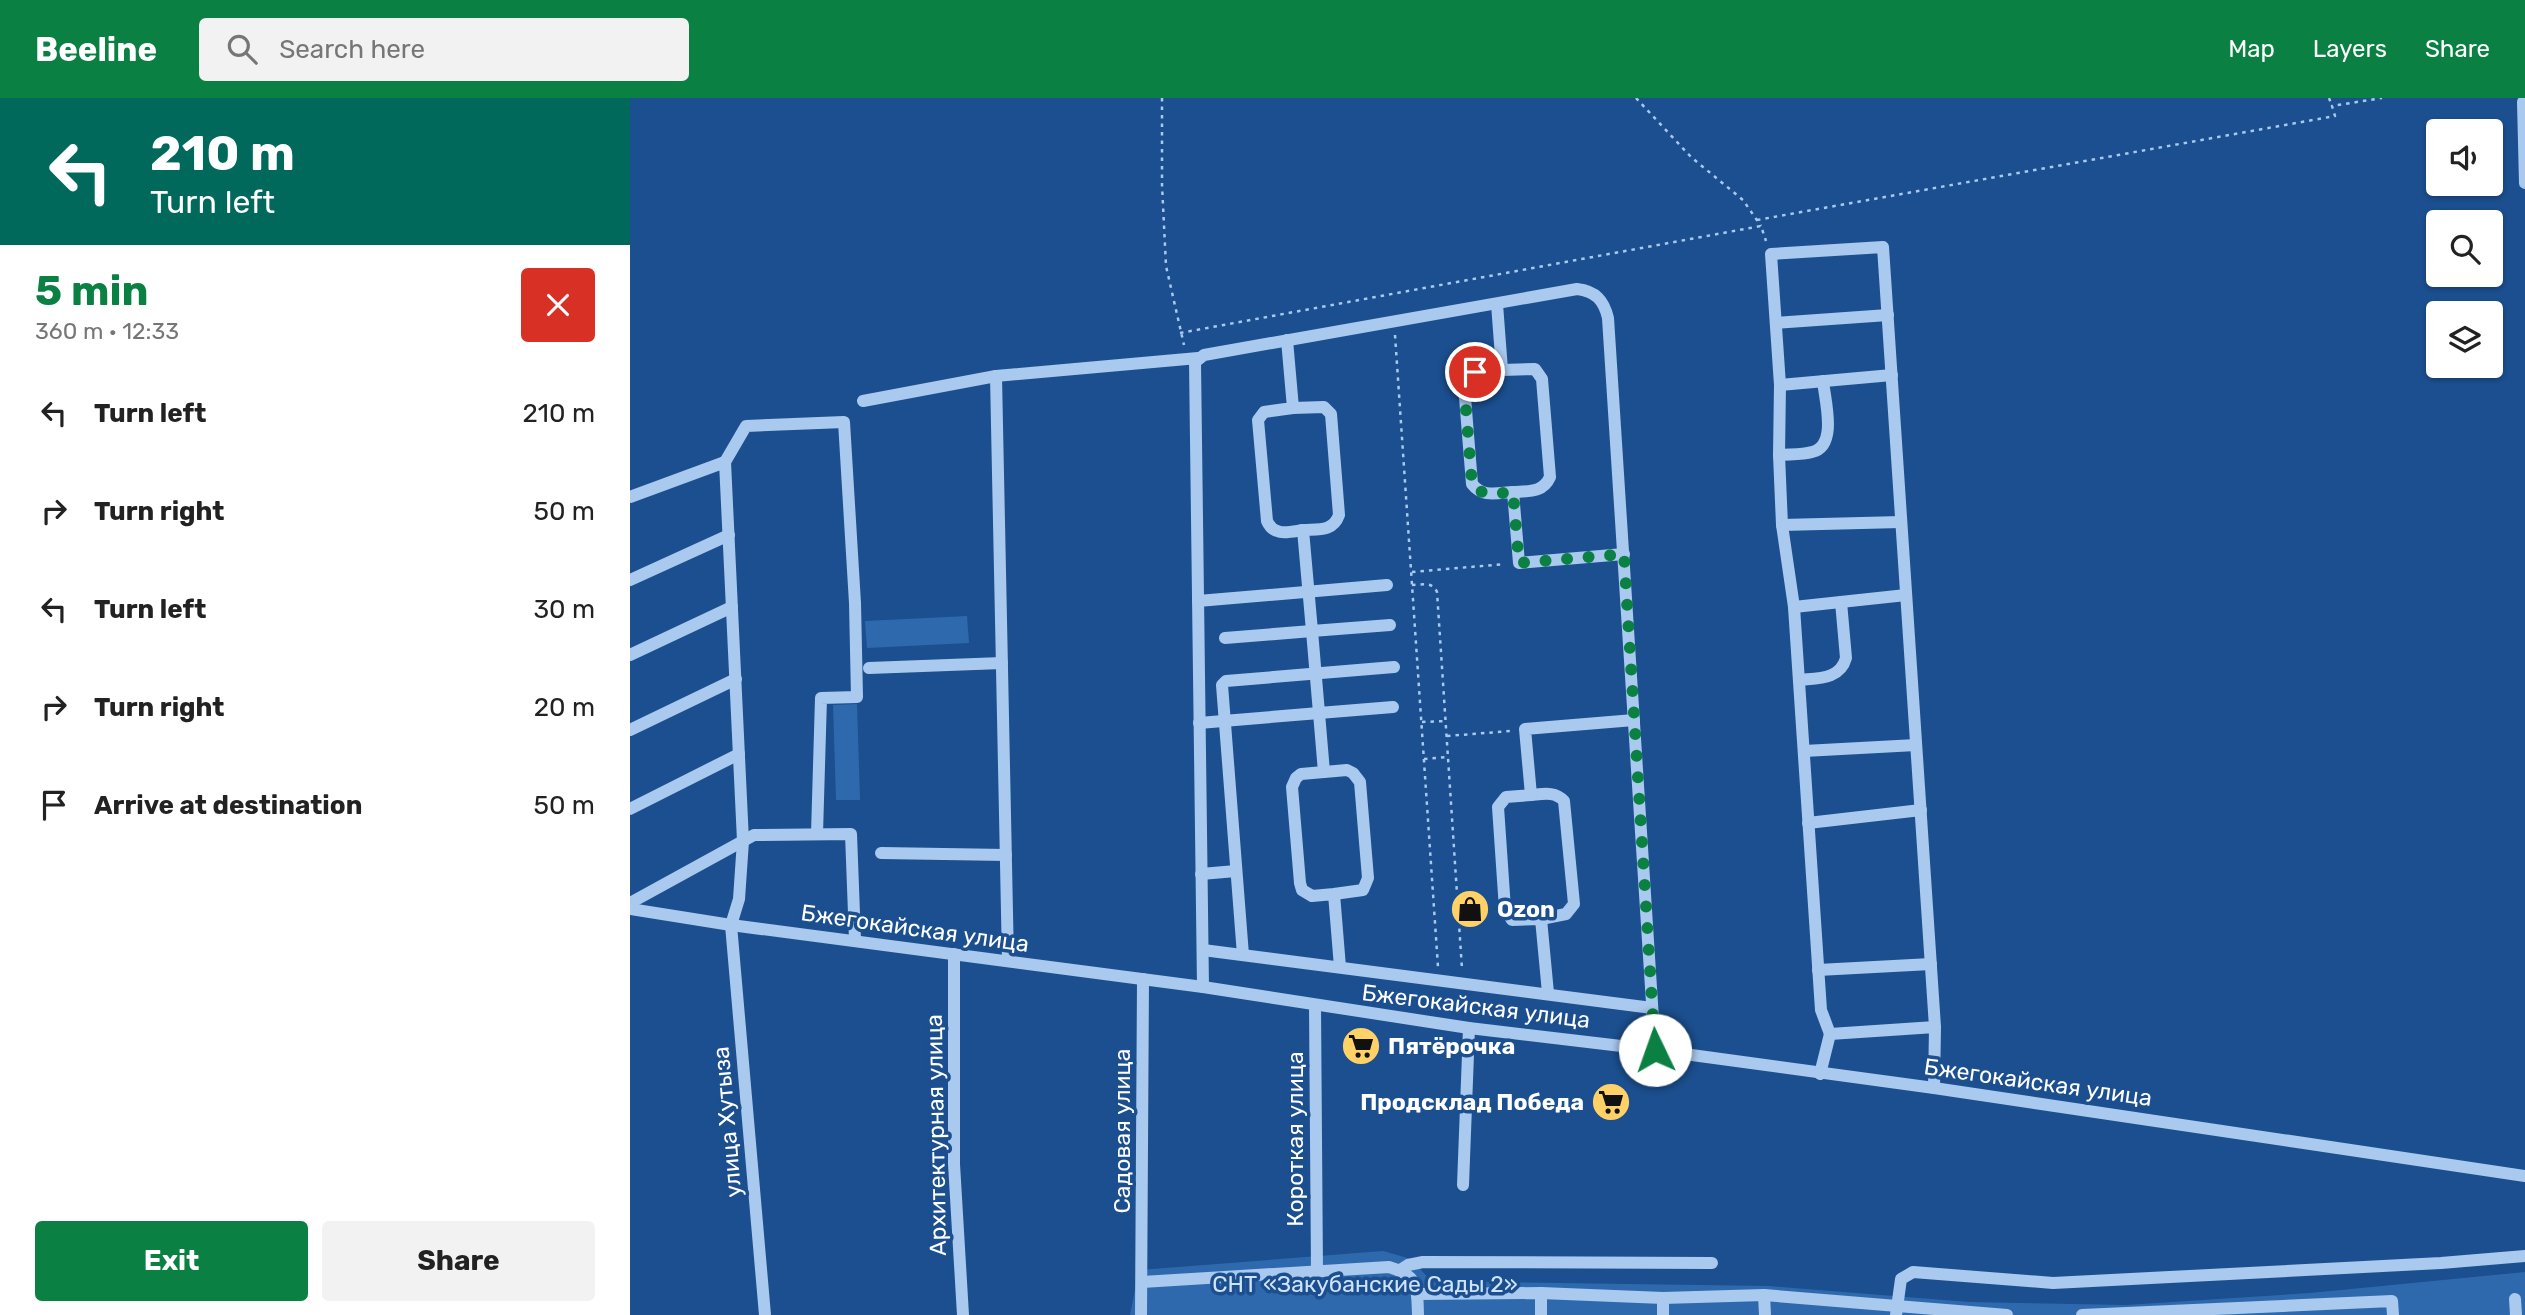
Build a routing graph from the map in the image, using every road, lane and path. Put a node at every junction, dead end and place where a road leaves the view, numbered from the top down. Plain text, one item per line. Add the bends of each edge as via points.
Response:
1 (1162, 98) edge
2 (1636, 98) edge
3 (2329, 98) edge
4 (2382, 98) edge
5 (2525, 102) edge
6 (2332, 106) junction
7 (2525, 156) edge
8 (2525, 183) edge
9 (1757, 220) junction
10 (1761, 226) junction
11 (1771, 254) junction
12 (1497, 304) junction
13 (1888, 315) junction
14 (1394, 321) junction
15 (1776, 323) junction
16 (1180, 333) junction
17 (1287, 340) junction
18 (1198, 358) junction
19 (1502, 370) junction
20 (1892, 375) junction
21 (996, 376) junction
22 (1823, 381) junction
23 (1780, 385) junction
24 (863, 401) dead end
25 (1293, 408) junction
26 (1779, 455) junction
27 (725, 462) junction
28 (1513, 492) junction
29 (630, 497) edge
30 (1901, 522) junction
31 (1782, 525) junction
32 (1303, 530) junction
33 (729, 535) junction
34 (1624, 554) junction
35 (1519, 563) junction
36 (1412, 572) junction
37 (630, 580) edge
38 (1387, 585) dead end
39 (1412, 585) junction
40 (1308, 592) junction
41 (1906, 596) junction
42 (1198, 601) junction
43 (1841, 602) junction
44 (732, 607) junction
45 (1794, 607) junction
46 (1390, 625) dead end
47 (1312, 631) junction
48 (1225, 638) dead end
49 (630, 655) edge
50 (1002, 663) junction
51 (1394, 667) dead end
52 (869, 668) dead end
53 (1315, 674) junction
54 (736, 679) junction
55 (1799, 680) junction
56 (1392, 707) dead end
57 (1319, 713) junction
58 (1634, 720) junction
59 (1224, 721) junction
60 (1446, 721) junction
61 (1422, 722) junction
62 (1199, 723) junction
63 (630, 730) edge
64 (1525, 730) junction
65 (1447, 736) junction
66 (1916, 745) junction
67 (1804, 751) junction
68 (739, 754) junction
69 (1448, 757) junction
70 (1424, 759) junction
71 (1324, 772) junction
72 (1531, 795) junction
73 (630, 809) edge
74 (1921, 810) junction
75 (1808, 822) junction
76 (817, 834) junction
77 (743, 841) junction
78 (881, 853) dead end
79 (1006, 855) junction
80 (1236, 871) junction
81 (1201, 874) junction
82 (1334, 894) junction
83 (630, 903) edge
84 (630, 909) edge
85 (1541, 919) junction
86 (731, 925) junction
87 (855, 940) junction
88 (1203, 950) junction
89 (954, 954) junction
90 (1243, 955) junction
91 (1008, 961) junction
92 (1931, 964) junction
93 (1340, 967) junction
94 (1818, 971) junction
95 (1143, 979) junction
96 (1439, 979) junction
97 (1463, 982) junction
98 (1203, 987) junction
99 (1548, 993) junction
100 (1315, 1006) junction
101 (1652, 1008) junction
102 (1935, 1027) junction
103 (1469, 1028) junction
104 (1830, 1034) junction
105 (1655, 1050) junction
106 (1820, 1073) junction
107 (1934, 1088) junction
108 (2525, 1176) edge
109 (1463, 1185) dead end
110 (2525, 1256) edge
111 (1712, 1263) dead end
112 (1399, 1270) junction
113 (1317, 1272) junction
114 (1142, 1282) junction
115 (1417, 1294) junction
116 (1764, 1295) junction
117 (1663, 1298) junction
118 (2515, 1298) dead end
119 (1541, 1305) edge
120 (1896, 1311) edge
121 (2212, 1312) edge
122 (765, 1315) edge
123 (963, 1315) edge
124 (1141, 1315) edge
125 (1418, 1315) edge
126 (1663, 1315) edge
127 (1765, 1315) edge
128 (2007, 1315) edge
129 (2082, 1315) edge
130 (2393, 1315) edge
131 (2516, 1315) edge

1 - 16 path via 1166,267
2 - 9 path via 1691,157 1743,200
3 - 6 path
4 - 6 path
5 - 7 street
6 - 9 path via 2335,116
7 - 8 street
9 - 10 path
10 - 11 path
10 - 16 path
11 - 13 street via 1883,247
11 - 15 street
12 - 14 street
12 - 19 street
12 - 34 street via 1577,289 1592,293 1605,306
13 - 15 street
13 - 20 street
14 - 17 street
14 - 36 path
15 - 23 street
16 - 18 path via 1186,352
17 - 18 street
17 - 25 street
18 - 21 street
18 - 42 street via 1194,369
19 - 28 street via 1535,369 1542,379 1550,477 1544,488
19 - 28 street via 1475,372 1464,385 1472,484 1486,494
20 - 22 street
20 - 30 street
21 - 24 street
21 - 50 street
22 - 23 street
22 - 26 street via 1826,442 1813,452
23 - 26 street
25 - 32 street via 1270,410 1258,420 1267,521 1280,533
25 - 32 street via 1324,407 1331,414 1339,515 1329,528
26 - 31 street
27 - 29 street
27 - 33 street
27 - 76 street via 746,426 844,422 857,697 821,698
28 - 35 street
30 - 31 street
30 - 41 street
31 - 45 street
32 - 40 street
33 - 37 street
33 - 44 street
34 - 35 street
34 - 58 street
35 - 36 path
36 - 39 path
38 - 40 street
39 - 60 path via 1429,584 1437,592
39 - 61 path
40 - 42 street
40 - 47 street
41 - 43 street
41 - 66 street
42 - 62 street
43 - 45 street
43 - 55 street via 1844,666 1829,676
44 - 49 street
44 - 54 street
45 - 55 street
46 - 47 street
47 - 48 street
47 - 53 street
50 - 52 street
50 - 79 street
51 - 53 street
53 - 57 street
53 - 59 street via 1226,681 1221,688
54 - 63 street
54 - 68 street
55 - 67 street
56 - 57 street
57 - 59 street
57 - 71 street
58 - 64 street
58 - 101 street
59 - 62 street
59 - 80 street
60 - 61 path
60 - 65 path
61 - 70 path
62 - 81 street
64 - 65 path
64 - 72 street
65 - 69 path
66 - 67 street
66 - 74 street
67 - 75 street
68 - 73 street
68 - 77 street
69 - 70 path
69 - 97 path
70 - 96 path
71 - 82 street via 1296,778 1292,787 1294,815 1302,890 1312,896
71 - 82 street via 1348,770 1357,776 1366,850 1367,885 1358,892
72 - 85 street via 1549,793 1564,801 1574,904 1566,914
72 - 85 street via 1506,797 1498,807 1502,868 1507,916
74 - 75 street
74 - 92 street
75 - 94 street
76 - 77 street via 754,835
76 - 87 street via 851,834
77 - 83 street
77 - 86 street via 740,899
78 - 79 street
79 - 91 street
80 - 81 street
80 - 90 street
81 - 88 street
82 - 93 street
84 - 86 street, Бжегокайская улица
85 - 99 street
86 - 87 street, Бжегокайская улица
86 - 122 street, улица Хутыза
87 - 89 street, Бжегокайская улица
88 - 90 street
88 - 98 street
89 - 91 street, Бжегокайская улица
89 - 123 street, Архитектурная улица via 954,1164
90 - 93 street
91 - 95 street, Бжегокайская улица
92 - 94 street
92 - 102 street
93 - 96 street
94 - 104 street via 1821,1010
95 - 98 street, Бжегокайская улица
95 - 114 street, Садовая улица
96 - 97 street
97 - 99 street
98 - 100 street, Бжегокайская улица
99 - 101 street
100 - 103 street, Бжегокайская улица
100 - 113 street, Короткая улица
101 - 105 street
102 - 104 street
102 - 107 street
103 - 105 street, Бжегокайская улица
103 - 109 street
104 - 106 street
105 - 106 street, Бжегокайская улица
106 - 107 street, Бжегокайская улица
107 - 108 street, Бжегокайская улица
110 - 120 street via 2053,1283 1913,1272 1901,1279
111 - 112 street via 1423,1262
112 - 113 street
112 - 115 street via 1408,1273
113 - 114 street
114 - 124 street, Садовая улица
115 - 119 street
115 - 125 street
116 - 117 street
116 - 120 street
116 - 127 street
117 - 119 street
117 - 126 street
118 - 131 street
120 - 128 street
121 - 129 street
121 - 130 street via 2392,1301

